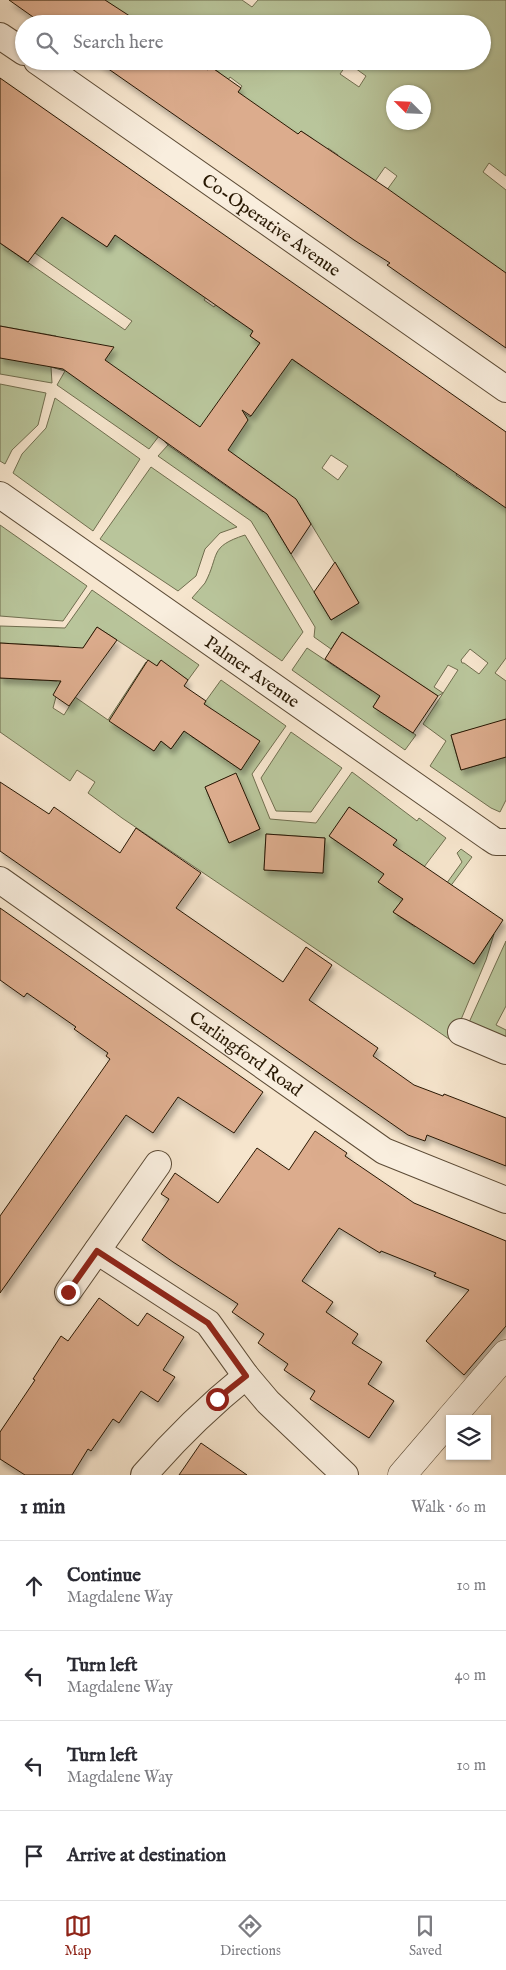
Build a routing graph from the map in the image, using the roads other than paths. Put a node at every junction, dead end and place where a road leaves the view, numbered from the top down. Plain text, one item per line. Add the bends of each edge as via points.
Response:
1 (0, 36) edge
2 (15, 46) edge
3 (50, 70) edge
4 (506, 389) edge
5 (0, 495) edge
6 (506, 842) edge
7 (0, 880) edge
8 (461, 1032) dead end
9 (506, 1051) edge
10 (158, 1164) dead end
11 (506, 1200) edge
12 (97, 1251) junction
13 (68, 1292) dead end
14 (506, 1354) edge
15 (246, 1376) junction
16 (453, 1415) edge
17 (446, 1424) edge
18 (144, 1475) edge
19 (345, 1475) edge
20 (402, 1475) edge

1 - 2 street
3 - 4 street, Co-Operative Avenue
5 - 6 street, Palmer Avenue via 490,838
7 - 11 street, Carlingford Road via 384,1151
8 - 9 street
10 - 12 street
12 - 13 street
12 - 15 street via 208,1323
14 - 16 street
15 - 18 street via 186,1429
15 - 19 street via 268,1402
17 - 20 street

